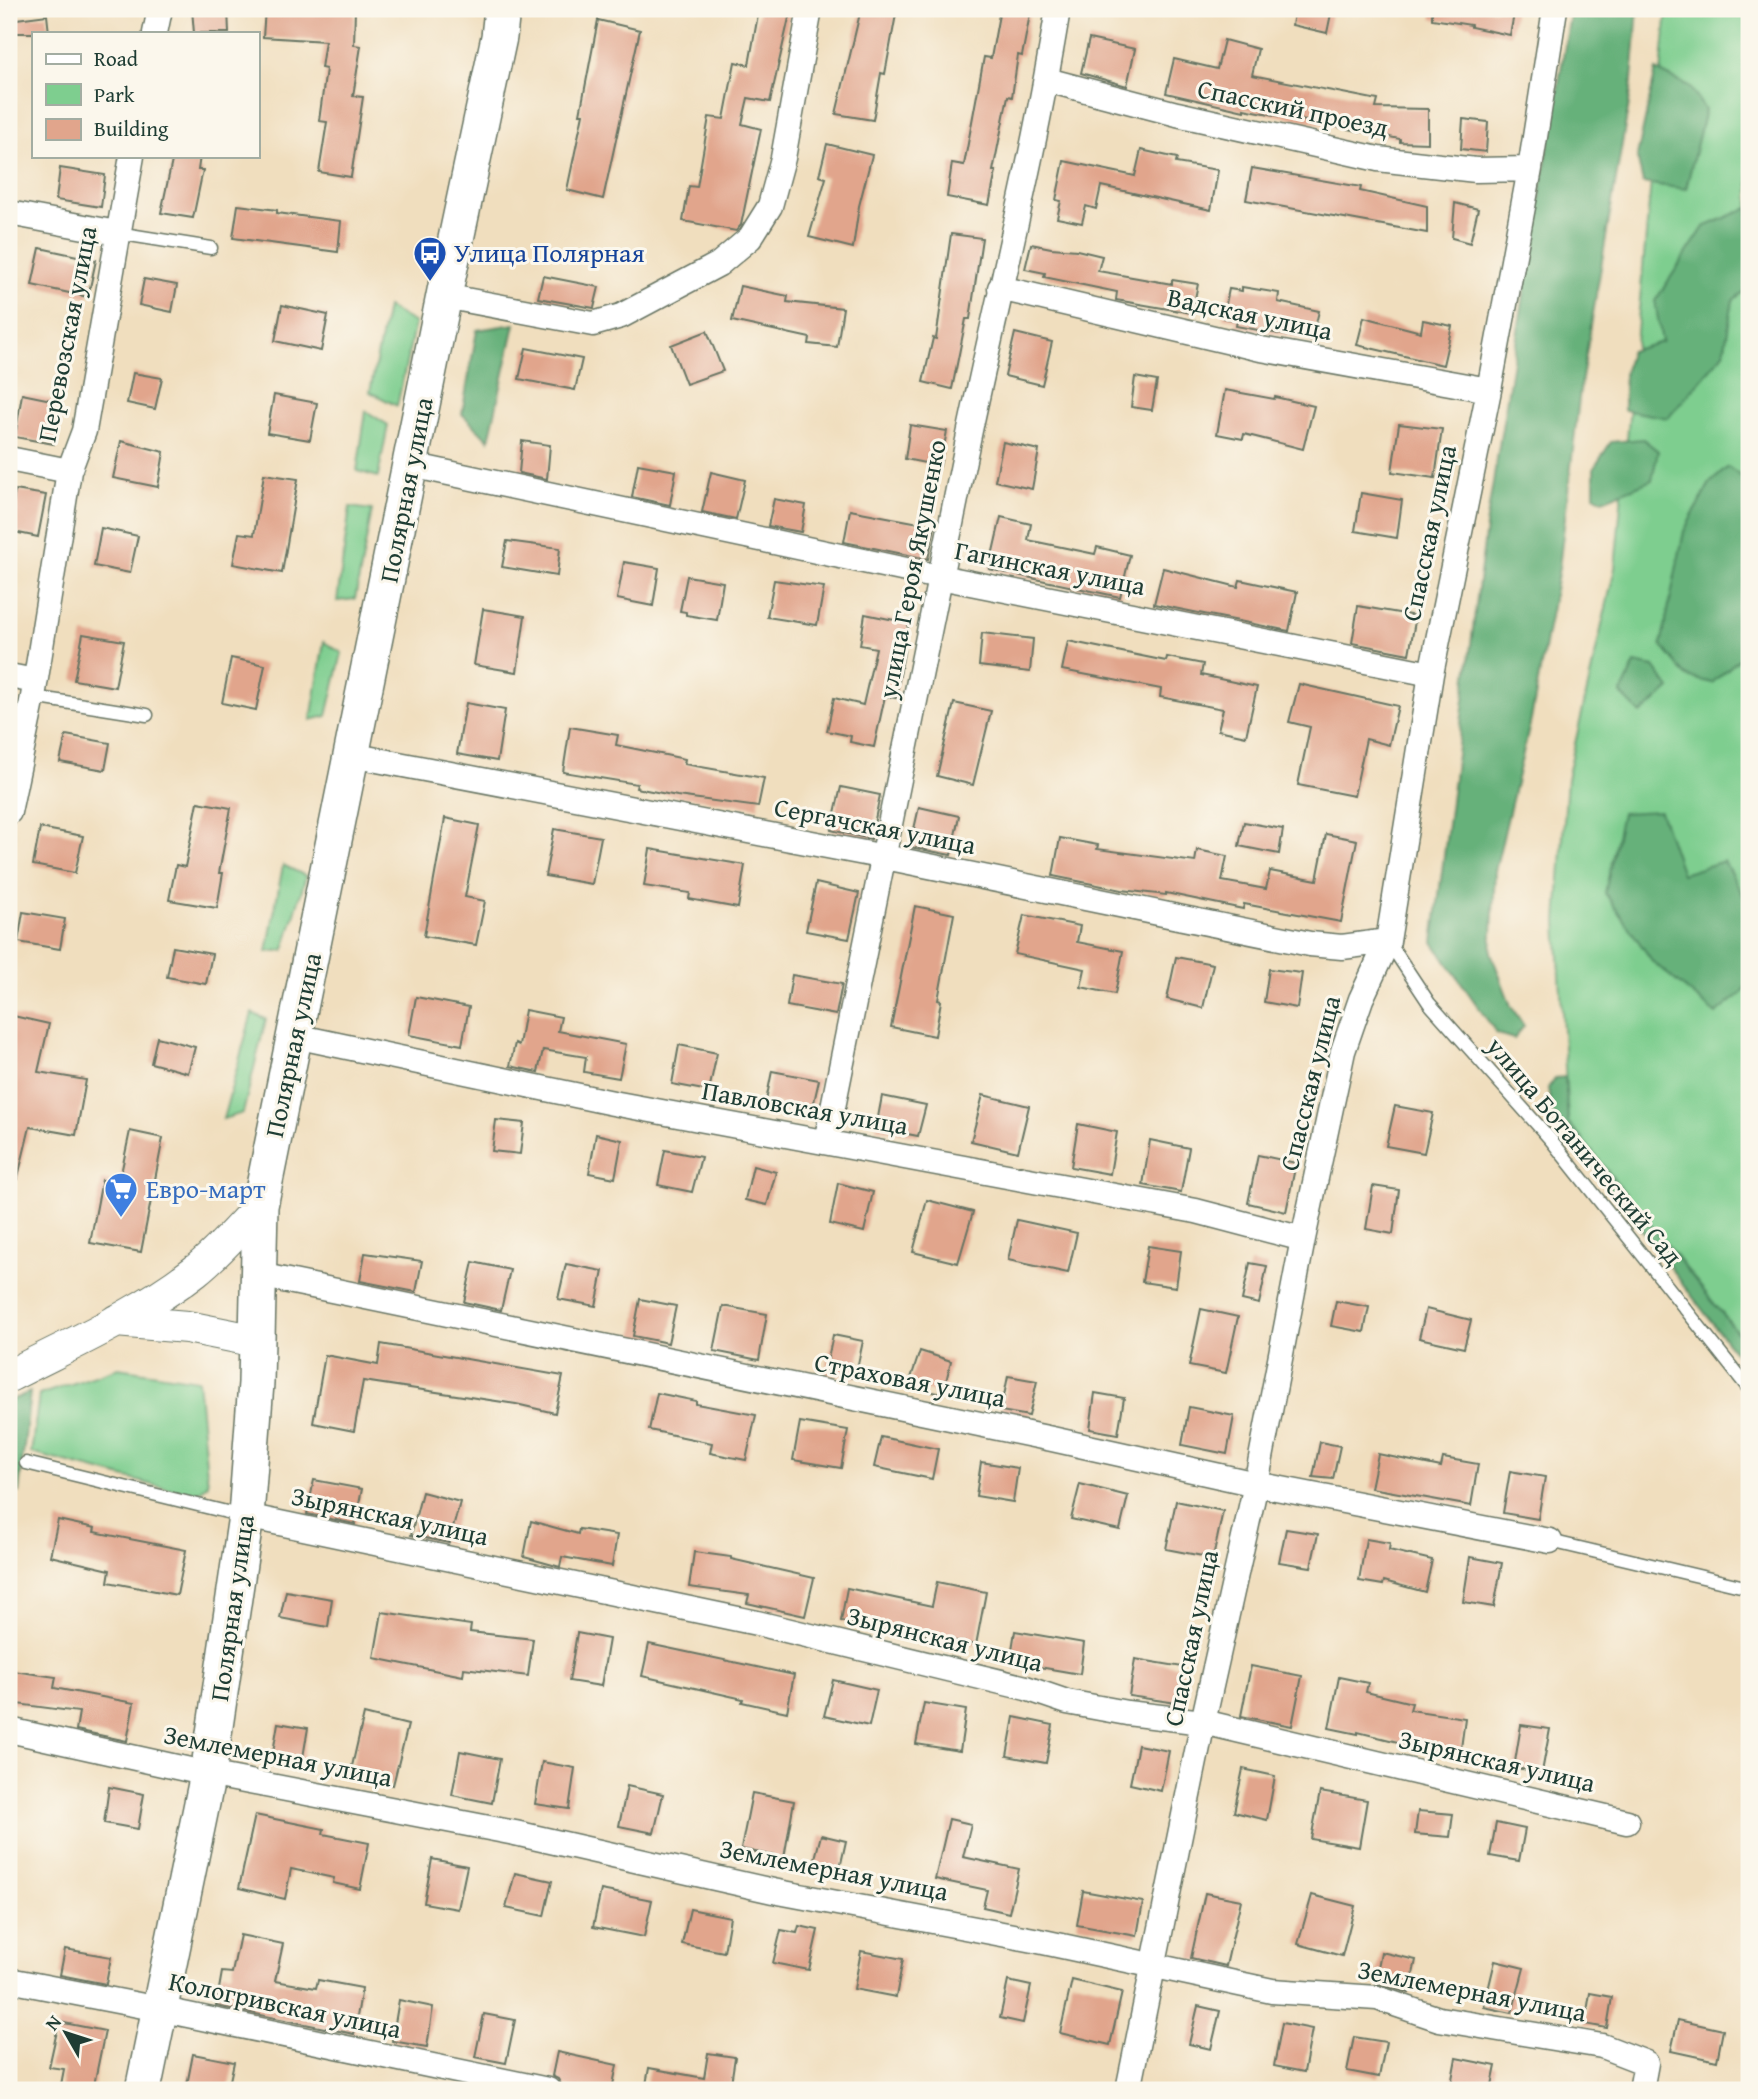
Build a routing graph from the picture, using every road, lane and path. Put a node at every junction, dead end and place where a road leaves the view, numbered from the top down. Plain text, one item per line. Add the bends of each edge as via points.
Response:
1 (160, 9) edge
2 (502, 9) edge
3 (810, 9) edge
4 (1058, 9) edge
5 (1555, 9) edge
6 (155, 32) edge
7 (1047, 80) junction
8 (132, 158) edge
9 (1530, 169) junction
10 (9, 213) edge
11 (117, 233) junction
12 (211, 248) dead end
13 (1000, 288) junction
14 (444, 296) junction
15 (1489, 390) junction
16 (9, 459) edge
17 (411, 465) junction
18 (69, 471) junction
19 (940, 577) junction
20 (1431, 674) junction
21 (9, 676) edge
22 (34, 689) junction
23 (147, 715) dead end
24 (351, 755) junction
25 (9, 812) edge
26 (885, 857) junction
27 (1388, 941) junction
28 (295, 1036) junction
29 (826, 1142) junction
30 (260, 1206) junction
31 (1303, 1239) junction
32 (259, 1275) junction
33 (116, 1321) junction
34 (257, 1341) junction
35 (9, 1376) edge
36 (1749, 1389) edge
37 (26, 1463) dead end
38 (1256, 1484) junction
39 (246, 1516) junction
40 (1550, 1541) joint
41 (1749, 1588) edge
42 (1203, 1722) junction
43 (9, 1730) edge
44 (208, 1774) junction
45 (1627, 1822) dead end
46 (1154, 1967) junction
47 (9, 1980) edge
48 (159, 2009) junction
49 (143, 2090) edge
50 (548, 2090) edge
51 (1128, 2090) edge
52 (1641, 2090) edge

1 - 6 street
2 - 14 main road, Полярная улица
3 - 14 street via 770,206 750,237 719,264 621,316 593,324
4 - 7 street, улица Героя Якушенко
5 - 9 street, Спасская улица
7 - 9 street, Спасский проезд via 1378,159 1476,170
7 - 13 street, улица Героя Якушенко
8 - 11 street, Перевозская улица
9 - 15 street, Спасская улица
10 - 11 street
11 - 12 lane
11 - 18 street, Перевозская улица via 84,431
13 - 15 street, Вадская улица via 1261,349
13 - 19 street, улица Героя Якушенко
14 - 17 main road, Полярная улица
15 - 20 street, Спасская улица
16 - 18 street
17 - 19 street, Гагинская улица
17 - 24 main road, Полярная улица
18 - 22 street, Перевозская улица
19 - 20 street, Гагинская улица
19 - 26 street, улица Героя Якушенко
20 - 27 street, Спасская улица
21 - 22 street
22 - 23 lane
22 - 25 street, Перевозская улица
24 - 26 street, Сергачская улица
24 - 28 main road, Полярная улица
26 - 27 street, Сергачская улица via 1310,944 1342,947
26 - 29 street, улица Героя Якушенко
27 - 31 street, Спасская улица via 1343,1051
27 - 36 lane, улица Ботанический Сад via 1429,1003 1551,1140
28 - 29 street, Павловская улица
28 - 30 main road, Полярная улица
29 - 31 street, Павловская улица via 1196,1211
30 - 32 main road, Полярная улица
30 - 33 street via 197,1269
31 - 38 street, Спасская улица
32 - 34 main road, Полярная улица
32 - 38 street, Страховая улица
33 - 34 street
33 - 35 street
34 - 39 main road, Полярная улица
37 - 39 lane
38 - 40 street, Страховая улица
38 - 42 street, Спасская улица
39 - 42 street, Зырянская улица via 757,1623 1027,1688 1067,1702
39 - 44 main road, Полярная улица
40 - 41 lane
42 - 45 street, Зырянская улица
42 - 46 street, Спасская улица
43 - 44 street, Землемерная улица
44 - 46 street, Землемерная улица via 515,1833 773,1891
44 - 48 main road, Полярная улица
46 - 51 street, Спасская улица
46 - 52 street, Землемерная улица via 1272,1991 1377,1998 1439,2019 1602,2046 1646,2063
47 - 48 street, Кологривская улица
48 - 49 main road, Полярная улица
48 - 50 street, Кологривская улица

